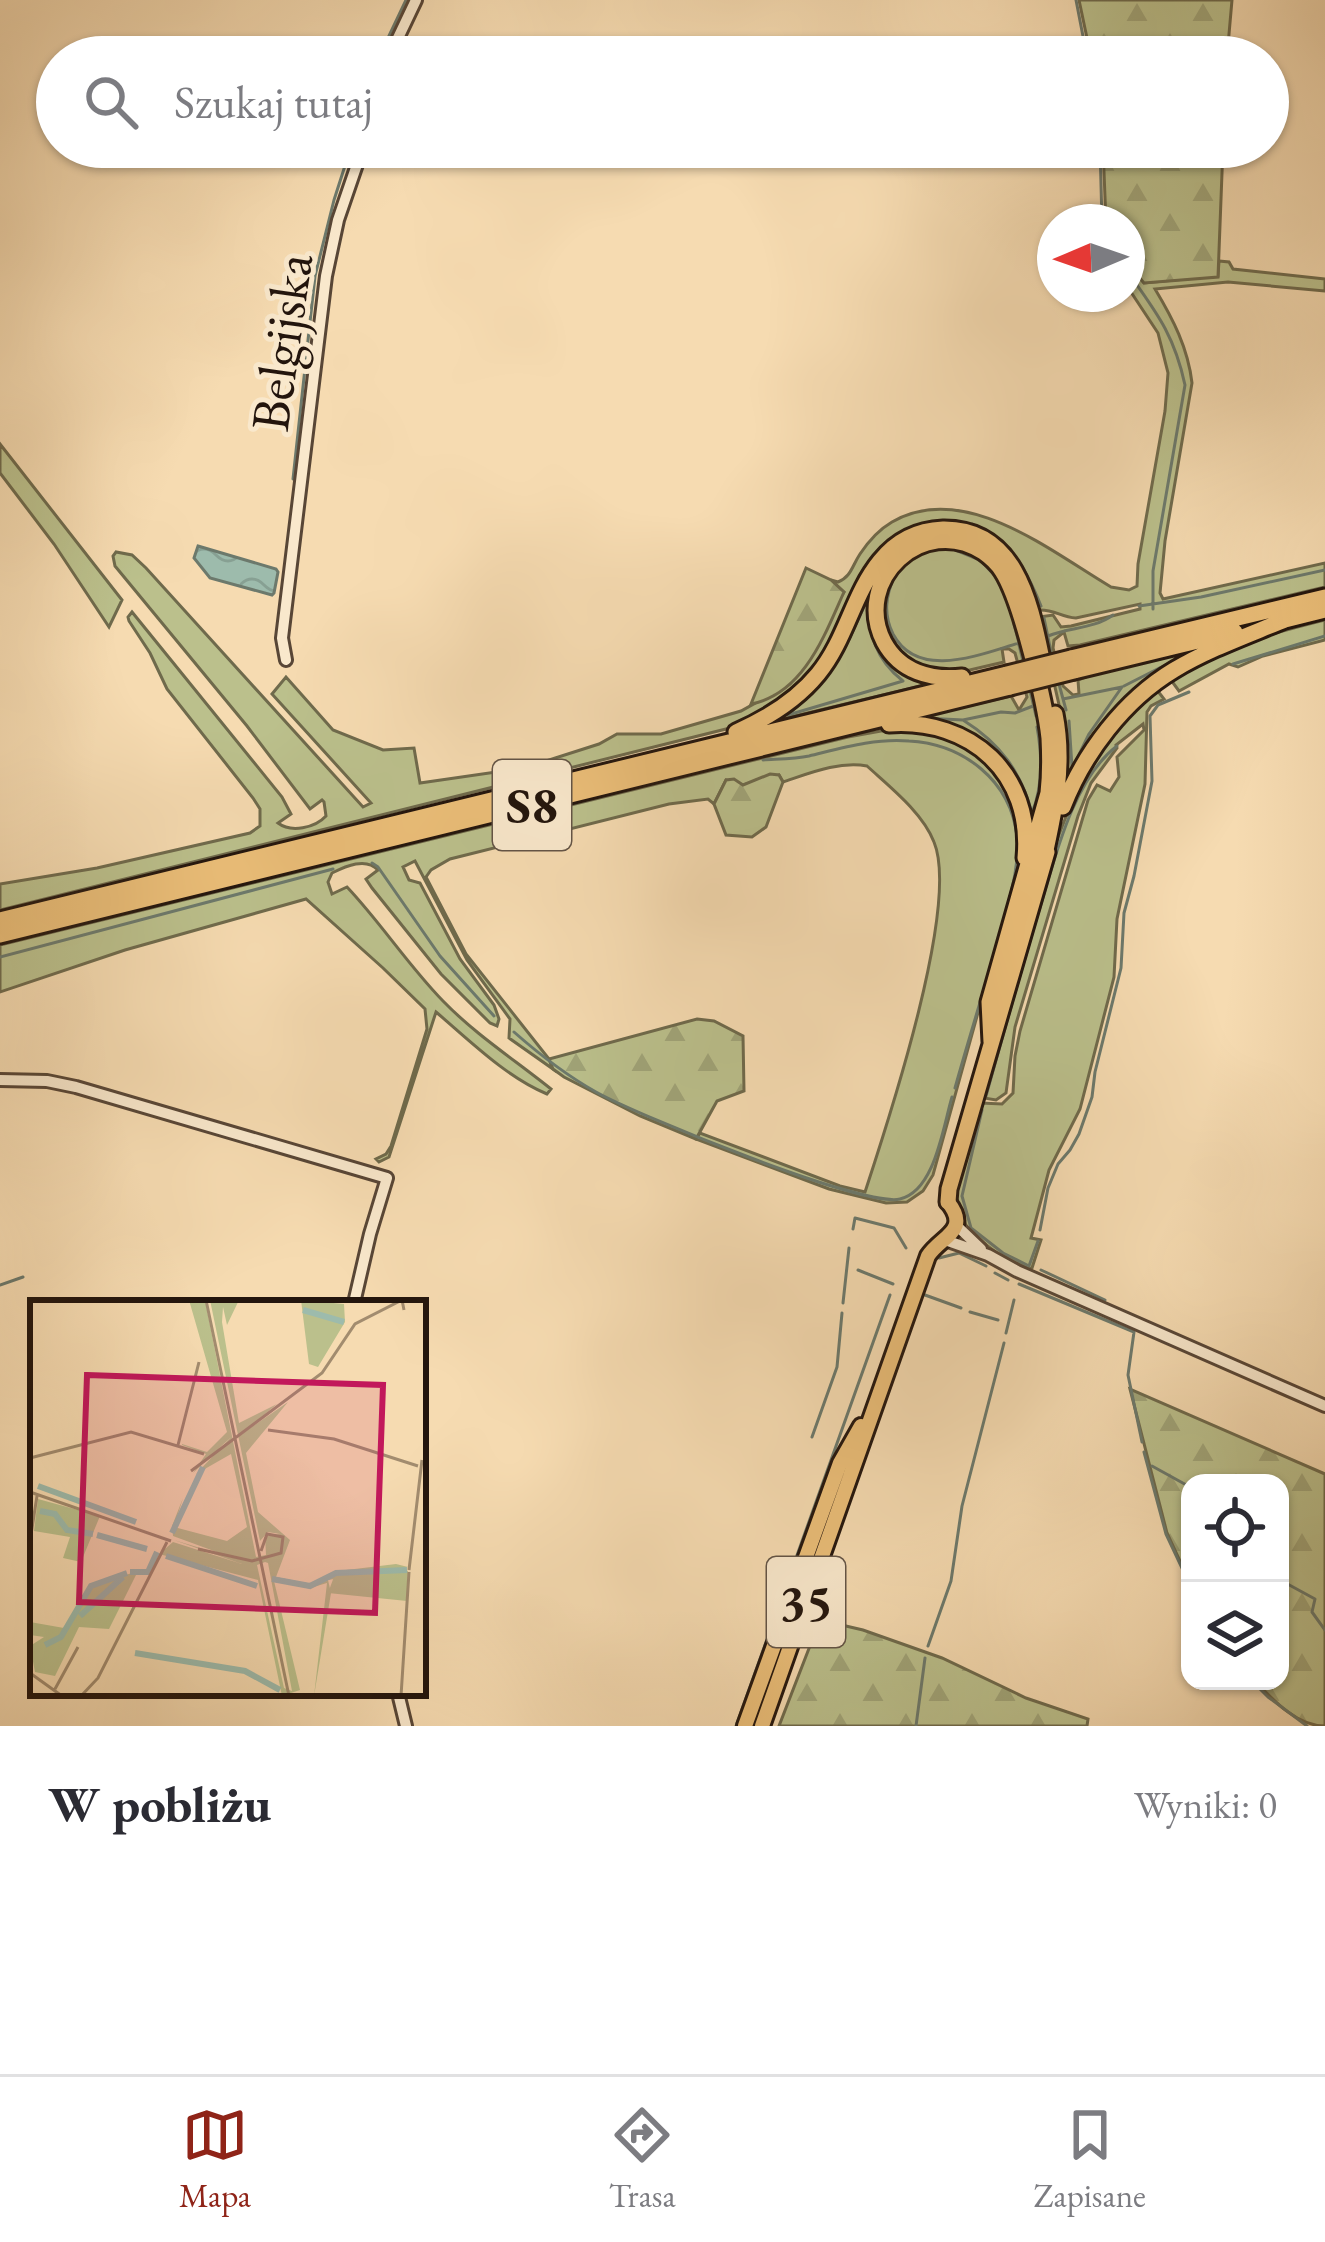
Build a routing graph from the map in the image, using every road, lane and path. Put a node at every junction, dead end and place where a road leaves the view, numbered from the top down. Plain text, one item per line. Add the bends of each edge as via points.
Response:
1 (416, 0) edge
2 (399, 36) edge
3 (356, 168) edge
4 (1325, 597) edge
5 (1325, 610) edge
6 (1286, 620) junction
7 (286, 660) dead end
8 (1073, 664) junction
9 (1009, 680) junction
10 (768, 748) junction
11 (695, 749) junction
12 (1044, 859) junction
13 (1018, 900) junction
14 (0, 920) edge
15 (0, 935) edge
16 (992, 1042) junction
17 (0, 1080) edge
18 (948, 1202) joint
19 (956, 1225) junction
20 (945, 1240) junction
21 (988, 1255) junction
22 (355, 1300) edge
23 (879, 1395) junction
24 (1325, 1406) edge
25 (399, 1696) edge
26 (406, 1726) edge
27 (745, 1726) edge
28 (762, 1726) edge

1 - 2 street
3 - 7 street, Belgijska via 326,276 282,638
4 - 8 highway, S8
5 - 6 highway, S8
6 - 8 highway, S8
6 - 12 highway via 1169,673 1122,714 1076,778
8 - 9 highway, S8, bridge
9 - 10 highway, S8
9 - 11 highway, S8
9 - 13 highway via 931,677 893,656 875,605 898,558 932,541 964,543 995,562 1015,598 1050,758 1044,812
10 - 13 highway via 896,724 929,725 974,743 1006,775 1024,816
10 - 15 highway, S8
11 - 12 highway via 762,720 805,688 870,574 899,542 934,530 970,533 998,549 1018,577 1056,718 1059,787
11 - 14 highway, S8
12 - 16 highway
13 - 16 highway via 989,1002
16 - 18 highway
17 - 22 street via 76,1088 387,1178
18 - 19 main road
19 - 20 main road, 35
19 - 21 street
20 - 21 street
20 - 23 main road, 35 via 928,1256
21 - 24 street
23 - 27 main road, 35 via 840,1463
23 - 28 main road, 35
25 - 26 street

